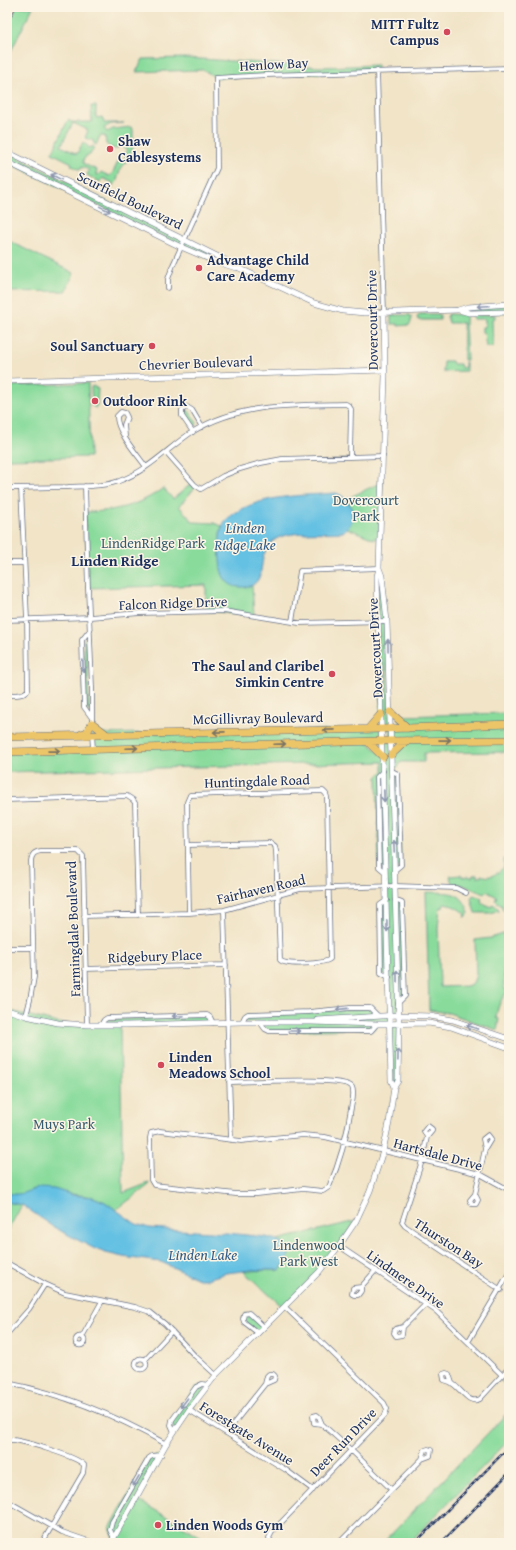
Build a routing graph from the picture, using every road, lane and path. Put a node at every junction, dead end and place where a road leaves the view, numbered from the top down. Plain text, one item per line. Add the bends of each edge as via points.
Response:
1 (12, 7) edge
2 (7, 16) edge
3 (509, 68) edge
4 (377, 71) junction
5 (7, 152) edge
6 (7, 162) edge
7 (184, 240) junction
8 (181, 247) junction
9 (241, 270) junction
10 (168, 288) dead end
11 (509, 304) edge
12 (458, 310) junction
13 (384, 312) junction
14 (509, 312) edge
15 (385, 370) junction
16 (7, 381) edge
17 (202, 427) junction
18 (193, 432) junction
19 (124, 436) junction
20 (166, 452) junction
21 (350, 456) junction
22 (383, 456) junction
23 (146, 467) junction
24 (85, 486) junction
25 (7, 488) edge
26 (21, 488) junction
27 (7, 563) edge
28 (24, 563) junction
29 (380, 568) junction
30 (90, 618) junction
31 (27, 619) junction
32 (7, 620) edge
33 (379, 621) junction
34 (387, 621) junction
35 (292, 622) junction
36 (90, 629) junction
37 (7, 695) edge
38 (390, 712) junction
39 (381, 714) junction
40 (92, 721) junction
41 (509, 724) edge
42 (390, 728) junction
43 (408, 728) junction
44 (368, 729) junction
45 (382, 729) junction
46 (81, 734) junction
47 (92, 734) junction
48 (106, 734) junction
49 (7, 737) edge
50 (509, 740) edge
51 (382, 741) junction
52 (391, 741) junction
53 (406, 741) junction
54 (368, 742) junction
55 (93, 750) junction
56 (7, 752) edge
57 (391, 755) junction
58 (383, 757) junction
59 (7, 800) edge
60 (188, 845) junction
61 (386, 886) junction
62 (395, 886) junction
63 (330, 887) junction
64 (466, 893) dead end
65 (277, 895) junction
66 (224, 910) junction
67 (189, 913) junction
68 (138, 915) junction
69 (84, 916) junction
70 (7, 948) edge
71 (33, 948) junction
72 (226, 965) junction
73 (85, 970) junction
74 (7, 1010) edge
75 (390, 1015) junction
76 (398, 1015) junction
77 (26, 1016) junction
78 (378, 1016) junction
79 (242, 1022) junction
80 (260, 1022) junction
81 (311, 1022) junction
82 (213, 1023) junction
83 (228, 1023) junction
84 (390, 1023) junction
85 (398, 1023) junction
86 (377, 1024) junction
87 (87, 1025) junction
88 (101, 1025) junction
89 (509, 1039) edge
90 (509, 1048) edge
91 (229, 1082) junction
92 (394, 1087) junction
93 (427, 1137) dead end
94 (231, 1140) junction
95 (345, 1142) junction
96 (485, 1149) dead end
97 (383, 1151) junction
98 (422, 1161) junction
99 (480, 1174) junction
100 (509, 1190) edge
101 (476, 1194) dead end
102 (339, 1246) junction
103 (7, 1263) edge
104 (376, 1270) junction
105 (509, 1274) edge
106 (45, 1284) junction
107 (361, 1287) dead end
108 (501, 1290) junction
109 (102, 1301) junction
110 (426, 1304) junction
111 (284, 1307) junction
112 (264, 1327) junction
113 (403, 1327) dead end
114 (9, 1330) edge
115 (172, 1332) junction
116 (258, 1333) junction
117 (7, 1334) edge
118 (82, 1337) dead end
119 (468, 1342) junction
120 (145, 1360) dead end
121 (509, 1368) edge
122 (216, 1375) junction
123 (502, 1375) junction
124 (452, 1383) dead end
125 (7, 1384) edge
126 (266, 1384) dead end
127 (208, 1385) junction
128 (189, 1410) junction
129 (322, 1424) dead end
130 (174, 1432) junction
131 (226, 1433) junction
132 (7, 1440) edge
133 (166, 1444) junction
134 (351, 1450) junction
135 (161, 1455) junction
136 (422, 1459) dead end
137 (391, 1489) junction
138 (313, 1490) junction
139 (7, 1501) edge
140 (52, 1526) junction
141 (112, 1540) edge
142 (42, 1543) edge
143 (94, 1543) edge
144 (272, 1543) edge
145 (339, 1543) edge

1 - 2 main road
3 - 4 street, Henlow Bay
4 - 7 street, Henlow Bay via 216,78 217,168
4 - 13 street, Dovercourt Drive
7 -> 5 street, Scurfield Boulevard
6 -> 8 street, Scurfield Boulevard
7 - 8 street, Henlow Bay
7 - 9 street, Scurfield Boulevard
8 - 9 street, Scurfield Boulevard
8 - 10 street, Henlow Bay via 168,279
9 - 13 street, Scurfield Boulevard via 328,308 354,313
11 -> 12 street, Scurfield Boulevard
12 - 13 street, Scurfield Boulevard
12 - 14 street, Scurfield Boulevard via 469,313
13 - 15 street, Dovercourt Drive
15 - 16 street, Chevrier Boulevard
15 - 22 street, Dovercourt Drive
17 - 18 street
17 - 18 street via 192,410 184,408 182,416
17 - 21 street via 233,414 261,408 346,404 351,409
18 - 20 street
19 - 19 street via 117,418 121,412 127,417
19 - 23 street
20 - 21 street via 201,489 234,471 261,463 282,459
20 - 23 street
21 - 22 street
22 - 29 street, Dovercourt Drive
23 - 24 street via 118,482
24 - 26 street
24 - 30 street
25 - 26 street
26 - 28 street
27 - 28 street
28 - 31 street
29 - 33 street, Dovercourt Drive via 377,576
29 - 34 street, Dovercourt Drive
29 - 35 street via 300,571
30 - 31 street, Falcon Ridge Drive
30 - 35 street, Falcon Ridge Drive via 141,613 224,611
30 - 36 street
31 - 32 street, Falcon Ridge Drive
31 - 37 street via 28,690 25,694
33 - 34 street, Falcon Ridge Drive
33 - 35 street, Falcon Ridge Drive
33 - 39 street, Dovercourt Drive
38 -> 34 street, Dovercourt Drive
36 - 40 street
36 -> 40 street via 82,640 84,707
38 - 42 street, Dovercourt Drive
38 - 43 main road
39 - 44 main road
39 - 45 street, Dovercourt Drive
40 - 46 main road via 87,732
40 - 47 street
40 - 48 main road
41 - 43 main road, McGillivray Boulevard
42 - 43 main road, McGillivray Boulevard
42 - 45 main road, McGillivray Boulevard
42 - 52 street, Dovercourt Drive
44 - 45 main road, McGillivray Boulevard
44 -> 48 main road, McGillivray Boulevard
45 - 51 street, Dovercourt Drive
46 - 47 main road, McGillivray Boulevard
46 - 49 main road, McGillivray Boulevard
47 - 48 main road, McGillivray Boulevard
47 - 55 street
53 -> 50 main road, McGillivray Boulevard
51 - 52 main road, McGillivray Boulevard
51 - 54 main road, McGillivray Boulevard
51 - 58 street, Dovercourt Drive
52 - 53 main road, McGillivray Boulevard
52 - 57 street, Dovercourt Drive
53 - 57 main road
55 -> 54 main road, McGillivray Boulevard
54 - 58 main road
56 -> 55 main road, McGillivray Boulevard
62 -> 57 street, Dovercourt Drive
58 -> 61 street, Dovercourt Drive
59 - 68 street via 127,796 134,800
60 - 63 street, Huntingdale Road via 187,802 190,795 323,791 327,797
60 - 65 street via 271,843 276,851
60 - 67 street, Huntingdale Road
61 - 62 street, Fairhaven Road
61 - 63 street, Fairhaven Road
61 -> 75 street, Dovercourt Drive
62 - 64 street, Fairhaven Road via 456,888
76 -> 62 street, Dovercourt Drive
63 - 65 street, Fairhaven Road via 300,889
63 - 65 street via 331,955 327,962 287,964 280,960
65 - 66 street, Fairhaven Road
66 - 67 street, Fairhaven Road
66 - 72 street
67 - 68 street, Fairhaven Road
68 - 69 street, Fairhaven Road
69 - 71 street, Farmingdale Boulevard via 81,853 73,850 35,852 31,860
69 - 73 street, Farmingdale Boulevard
70 - 71 street
71 - 77 street, Farmingdale Boulevard via 33,988
72 - 73 street, Ridgebury Place
72 - 83 street
73 - 87 street, Farmingdale Boulevard
74 - 77 street
75 - 76 street
75 - 78 street
75 - 84 street, Dovercourt Drive
76 - 85 street, Dovercourt Drive
89 -> 76 street via 440,1017
77 - 87 street via 58,1023
78 -> 79 street via 370,1008 350,1008 248,1014
78 - 81 street
79 - 80 street
79 - 83 street
80 - 81 street
80 -> 86 street via 269,1031 371,1031
81 - 86 street
82 - 83 street
82 - 88 street
82 -> 88 street via 207,1015 107,1018
83 - 91 street
84 - 85 street
84 - 86 street
84 - 92 street, Dovercourt Drive via 391,1080
85 - 90 street via 430,1023 445,1026
92 -> 85 street, Dovercourt Drive via 398,1081
87 - 88 street
91 - 94 street
91 - 95 street via 304,1080 348,1084 353,1093
92 - 97 street
93 - 98 street
94 - 95 street, Hartsdale Drive via 304,1135
94 - 95 street, Hartsdale Drive via 151,1133 152,1183 157,1186 236,1194 303,1188 324,1191 329,1187
95 - 97 street, Hartsdale Drive
96 - 99 street
97 - 98 street, Hartsdale Drive
97 - 102 street via 370,1191 356,1221
98 - 99 street, Hartsdale Drive
98 - 108 street, Thurston Bay via 402,1218 403,1225
99 - 100 street, Hartsdale Drive
99 - 101 street
102 - 104 street, Lindmere Drive
102 - 111 street via 319,1272
103 - 106 street
104 - 107 street
104 - 110 street, Lindmere Drive
105 - 108 street
106 - 109 street via 65,1293
106 - 114 street via 29,1309
108 - 119 street
109 - 115 street via 143,1309 158,1318
109 - 118 street
110 - 113 street
110 - 119 street, Lindmere Drive
111 - 112 street
111 - 134 street, Deer Run Drive via 387,1407 385,1415
112 - 116 street
112 - 116 street via 251,1315 244,1314 244,1322
114 - 117 street
115 - 120 street
115 - 122 street
116 - 122 street
119 - 123 street, Lindmere Drive
121 - 123 street
122 - 127 street
123 - 124 street via 476,1401 471,1401
125 - 133 street via 41,1391 74,1402 134,1426
126 - 131 street
127 - 128 street
127 -> 130 street via 196,1387 174,1416 171,1425
128 - 130 street
128 - 131 street, Forestgate Avenue
129 - 134 street
130 - 133 street
131 - 138 street, Forestgate Avenue
132 - 140 street via 51,1451 78,1460 84,1465
133 - 135 street
134 - 137 street
134 - 138 street, Deer Run Drive
135 - 141 street
135 -> 141 street via 149,1458 112,1522
136 - 137 street
137 - 145 street
138 - 144 street, Deer Run Drive via 272,1532 269,1538
139 - 140 street
140 - 142 street
140 - 143 street

